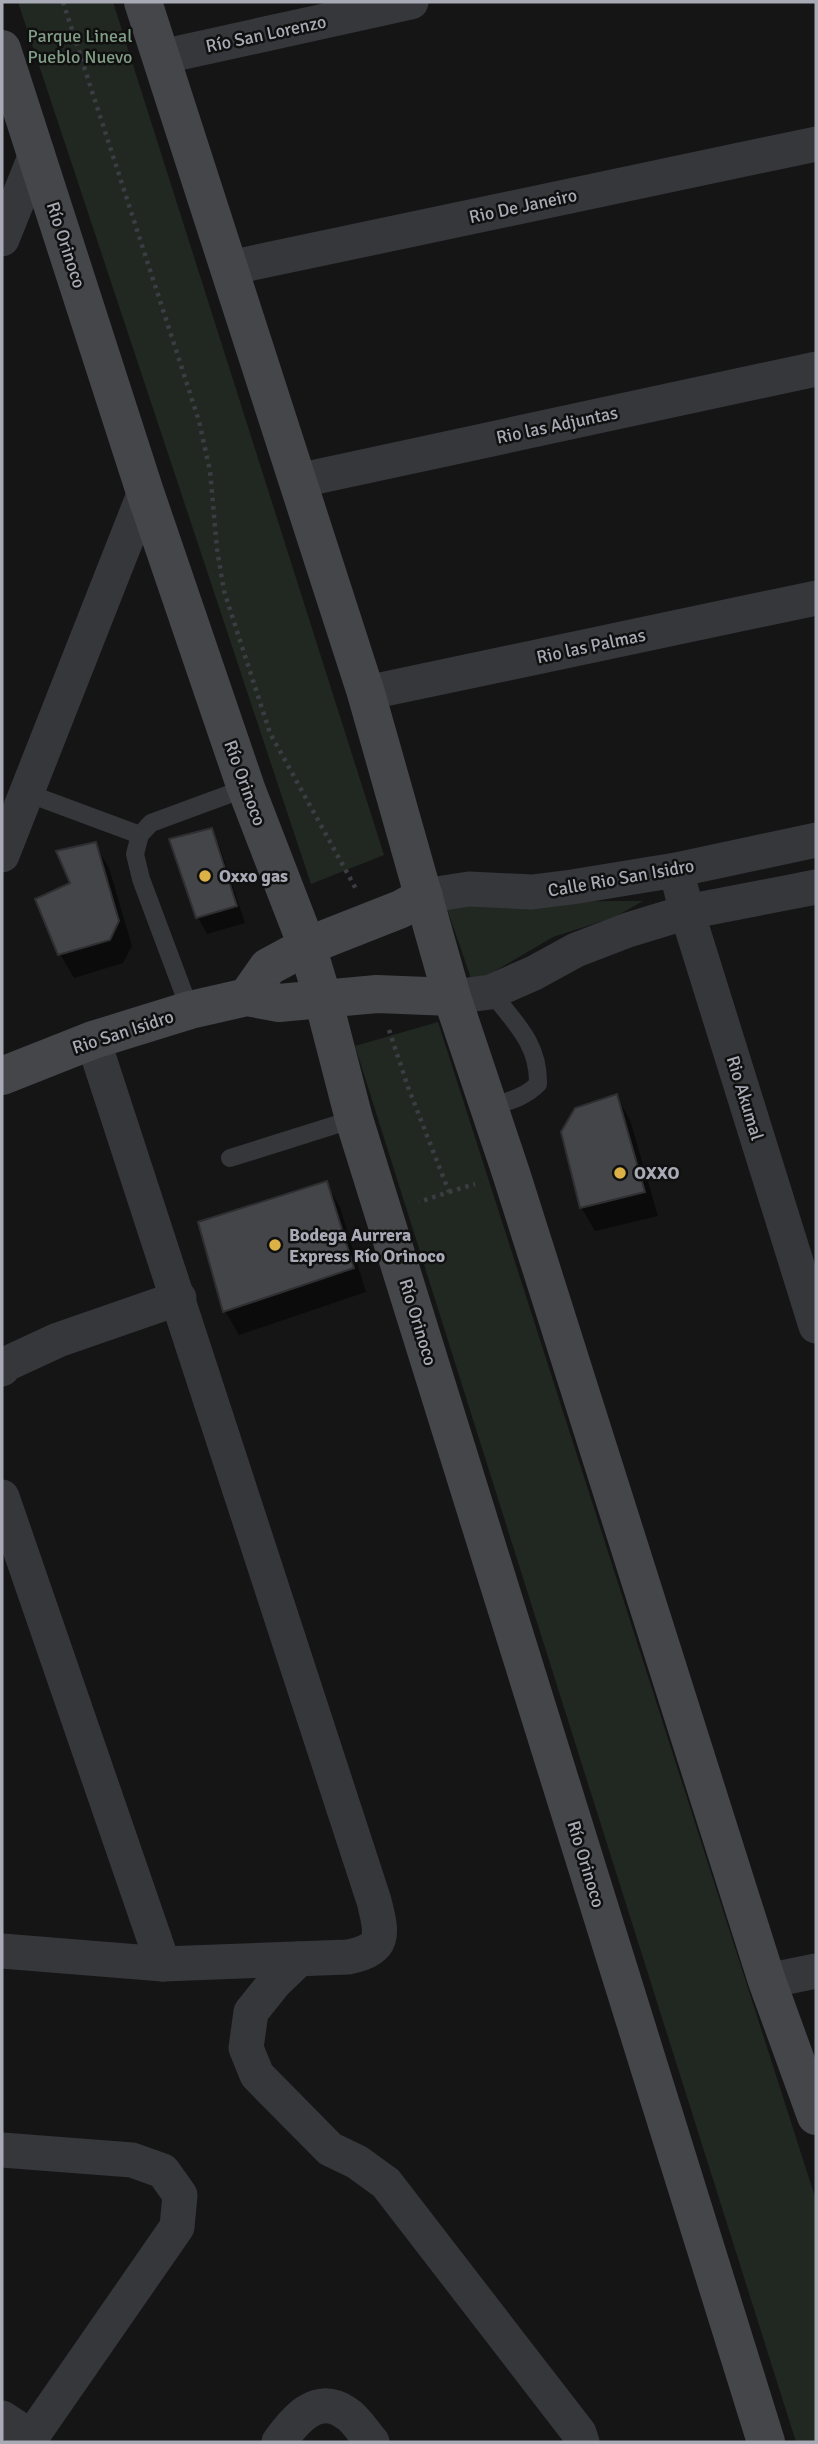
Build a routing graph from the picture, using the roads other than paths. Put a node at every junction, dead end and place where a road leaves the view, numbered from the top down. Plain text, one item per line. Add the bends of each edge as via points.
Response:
1 (143, 2) edge
2 (411, 2) edge
3 (2, 49) edge
4 (161, 57) junction
5 (816, 144) edge
6 (37, 152) junction
7 (2, 239) edge
8 (229, 268) junction
9 (816, 369) edge
10 (298, 481) junction
11 (145, 492) junction
12 (816, 598) edge
13 (366, 693) junction
14 (246, 788) junction
15 (27, 793) junction
16 (140, 835) junction
17 (816, 840) edge
18 (2, 855) edge
19 (676, 870) junction
20 (816, 887) edge
21 (424, 896) junction
22 (687, 912) junction
23 (307, 946) junction
24 (491, 992) junction
25 (247, 997) junction
26 (452, 997) junction
27 (323, 999) junction
28 (190, 1010) junction
29 (93, 1040) junction
30 (2, 1076) edge
31 (490, 1107) junction
32 (354, 1119) junction
33 (230, 1158) dead end
34 (179, 1298) junction
35 (816, 1326) edge
36 (2, 1369) edge
37 (2, 1497) edge
38 (2, 1951) edge
39 (299, 1959) junction
40 (163, 1964) junction
41 (816, 1971) edge
42 (767, 1981) junction
43 (816, 2116) edge
44 (2, 2150) edge
45 (2, 2418) edge
46 (30, 2440) edge
47 (279, 2442) edge
48 (372, 2442) edge
49 (582, 2442) edge
50 (766, 2442) edge

1 - 4 street
2 - 4 street, Río San Lorenzo
3 - 6 street, Río Orinoco
4 - 8 street
5 - 8 street, Rio De Janeiro
6 - 7 street
6 - 11 street, Río Orinoco
8 - 10 street
9 - 10 street, Rio las Adjuntas
10 - 13 street
11 - 14 street, Río Orinoco
11 - 15 street
12 - 13 street, Rio las Palmas
13 - 21 street
14 - 16 lane via 151,823
14 - 23 street, Río Orinoco
15 - 16 lane
15 - 18 street
16 - 28 lane via 135,854 141,879
17 - 19 street, Calle Rio San Isidro
19 - 21 street, Calle Rio San Isidro via 533,892 469,889
19 - 22 street, Rio Akumal
20 - 22 street
21 - 23 street
21 - 26 street
22 - 24 street via 576,950
22 - 35 street, Rio Akumal
23 - 25 street via 268,967
23 - 27 street, Río Orinoco
24 - 26 street
24 - 31 lane via 532,1045 538,1084 519,1098
25 - 27 street, Rio San Isidro via 279,1003
25 - 28 street, Rio San Isidro
26 - 27 street, Rio San Isidro via 377,994
26 - 31 street
27 - 32 street, Río Orinoco
28 - 29 street, Rio San Isidro
29 - 30 street, Rio San Isidro
29 - 34 street
31 - 42 street
32 - 33 lane
32 - 50 street, Río Orinoco
34 - 36 street via 58,1340
34 - 39 street via 381,1928 377,1942 366,1954
37 - 40 street
38 - 40 street
39 - 40 street
39 - 49 street via 251,2012 246,2048 257,2075 330,2149 386,2183
41 - 42 street
42 - 43 street
44 - 46 street via 132,2160 163,2171 180,2195 177,2227
45 - 46 street
47 - 48 street via 306,2410 334,2407 347,2413

